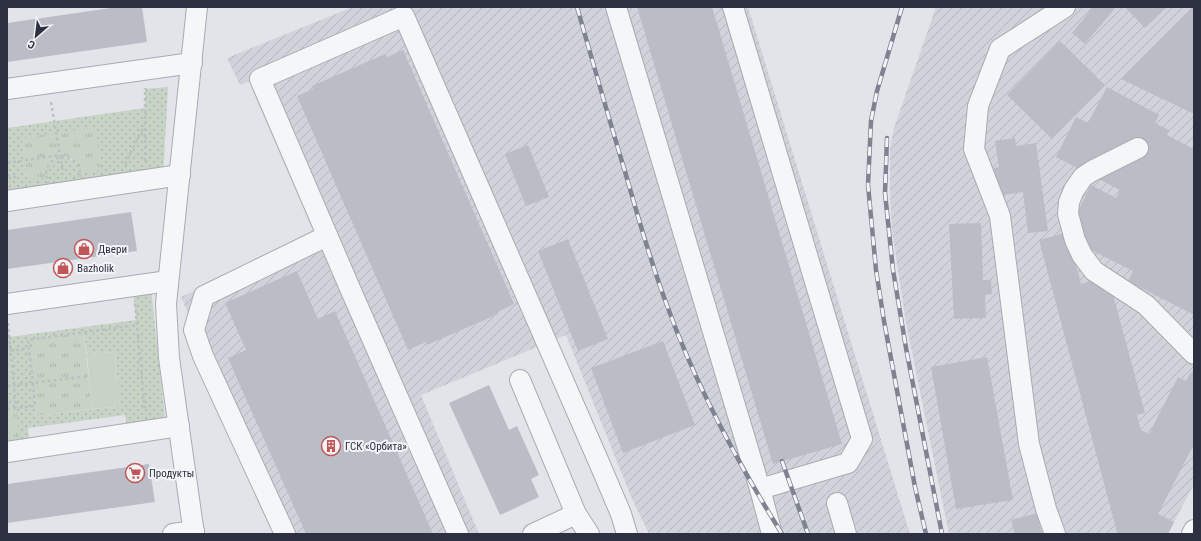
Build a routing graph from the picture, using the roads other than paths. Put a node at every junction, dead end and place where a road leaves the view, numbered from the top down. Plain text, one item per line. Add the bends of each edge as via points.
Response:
1 (197, 7) edge
2 (616, 7) edge
3 (733, 7) edge
4 (1065, 7) edge
5 (192, 63) junction
6 (7, 89) edge
7 (1138, 148) dead end
8 (180, 175) junction
9 (7, 201) edge
10 (327, 236) junction
11 (168, 281) junction
12 (7, 313) edge
13 (1194, 354) edge
14 (520, 380) dead end
15 (179, 426) junction
16 (7, 452) edge
17 (760, 489) junction
18 (837, 503) dead end
19 (576, 514) junction
20 (1194, 530) edge
21 (194, 532) edge
22 (173, 534) edge
23 (285, 534) edge
24 (458, 534) edge
25 (533, 534) edge
26 (589, 534) edge
27 (627, 534) edge
28 (772, 534) edge
29 (846, 534) edge
30 (1055, 534) edge
31 (1192, 534) edge

1 - 5 street
2 - 17 street
3 - 17 street via 862,439 848,463
4 - 30 street via 1000,49 978,106 974,149 1000,216 1029,444
5 - 6 street
5 - 8 street
7 - 13 street via 1083,177 1069,202 1068,214 1074,240 1094,271 1146,305
8 - 9 street via 65,186
8 - 11 street
10 - 23 street via 204,296 194,330
10 - 24 street
10 - 27 street via 260,80 404,16 592,445
11 - 12 street
11 - 15 street via 166,304 169,358
14 - 19 street
15 - 16 street
15 - 21 street
17 - 28 street
18 - 29 street
19 - 25 street
19 - 26 street
20 - 31 street
21 - 22 street

